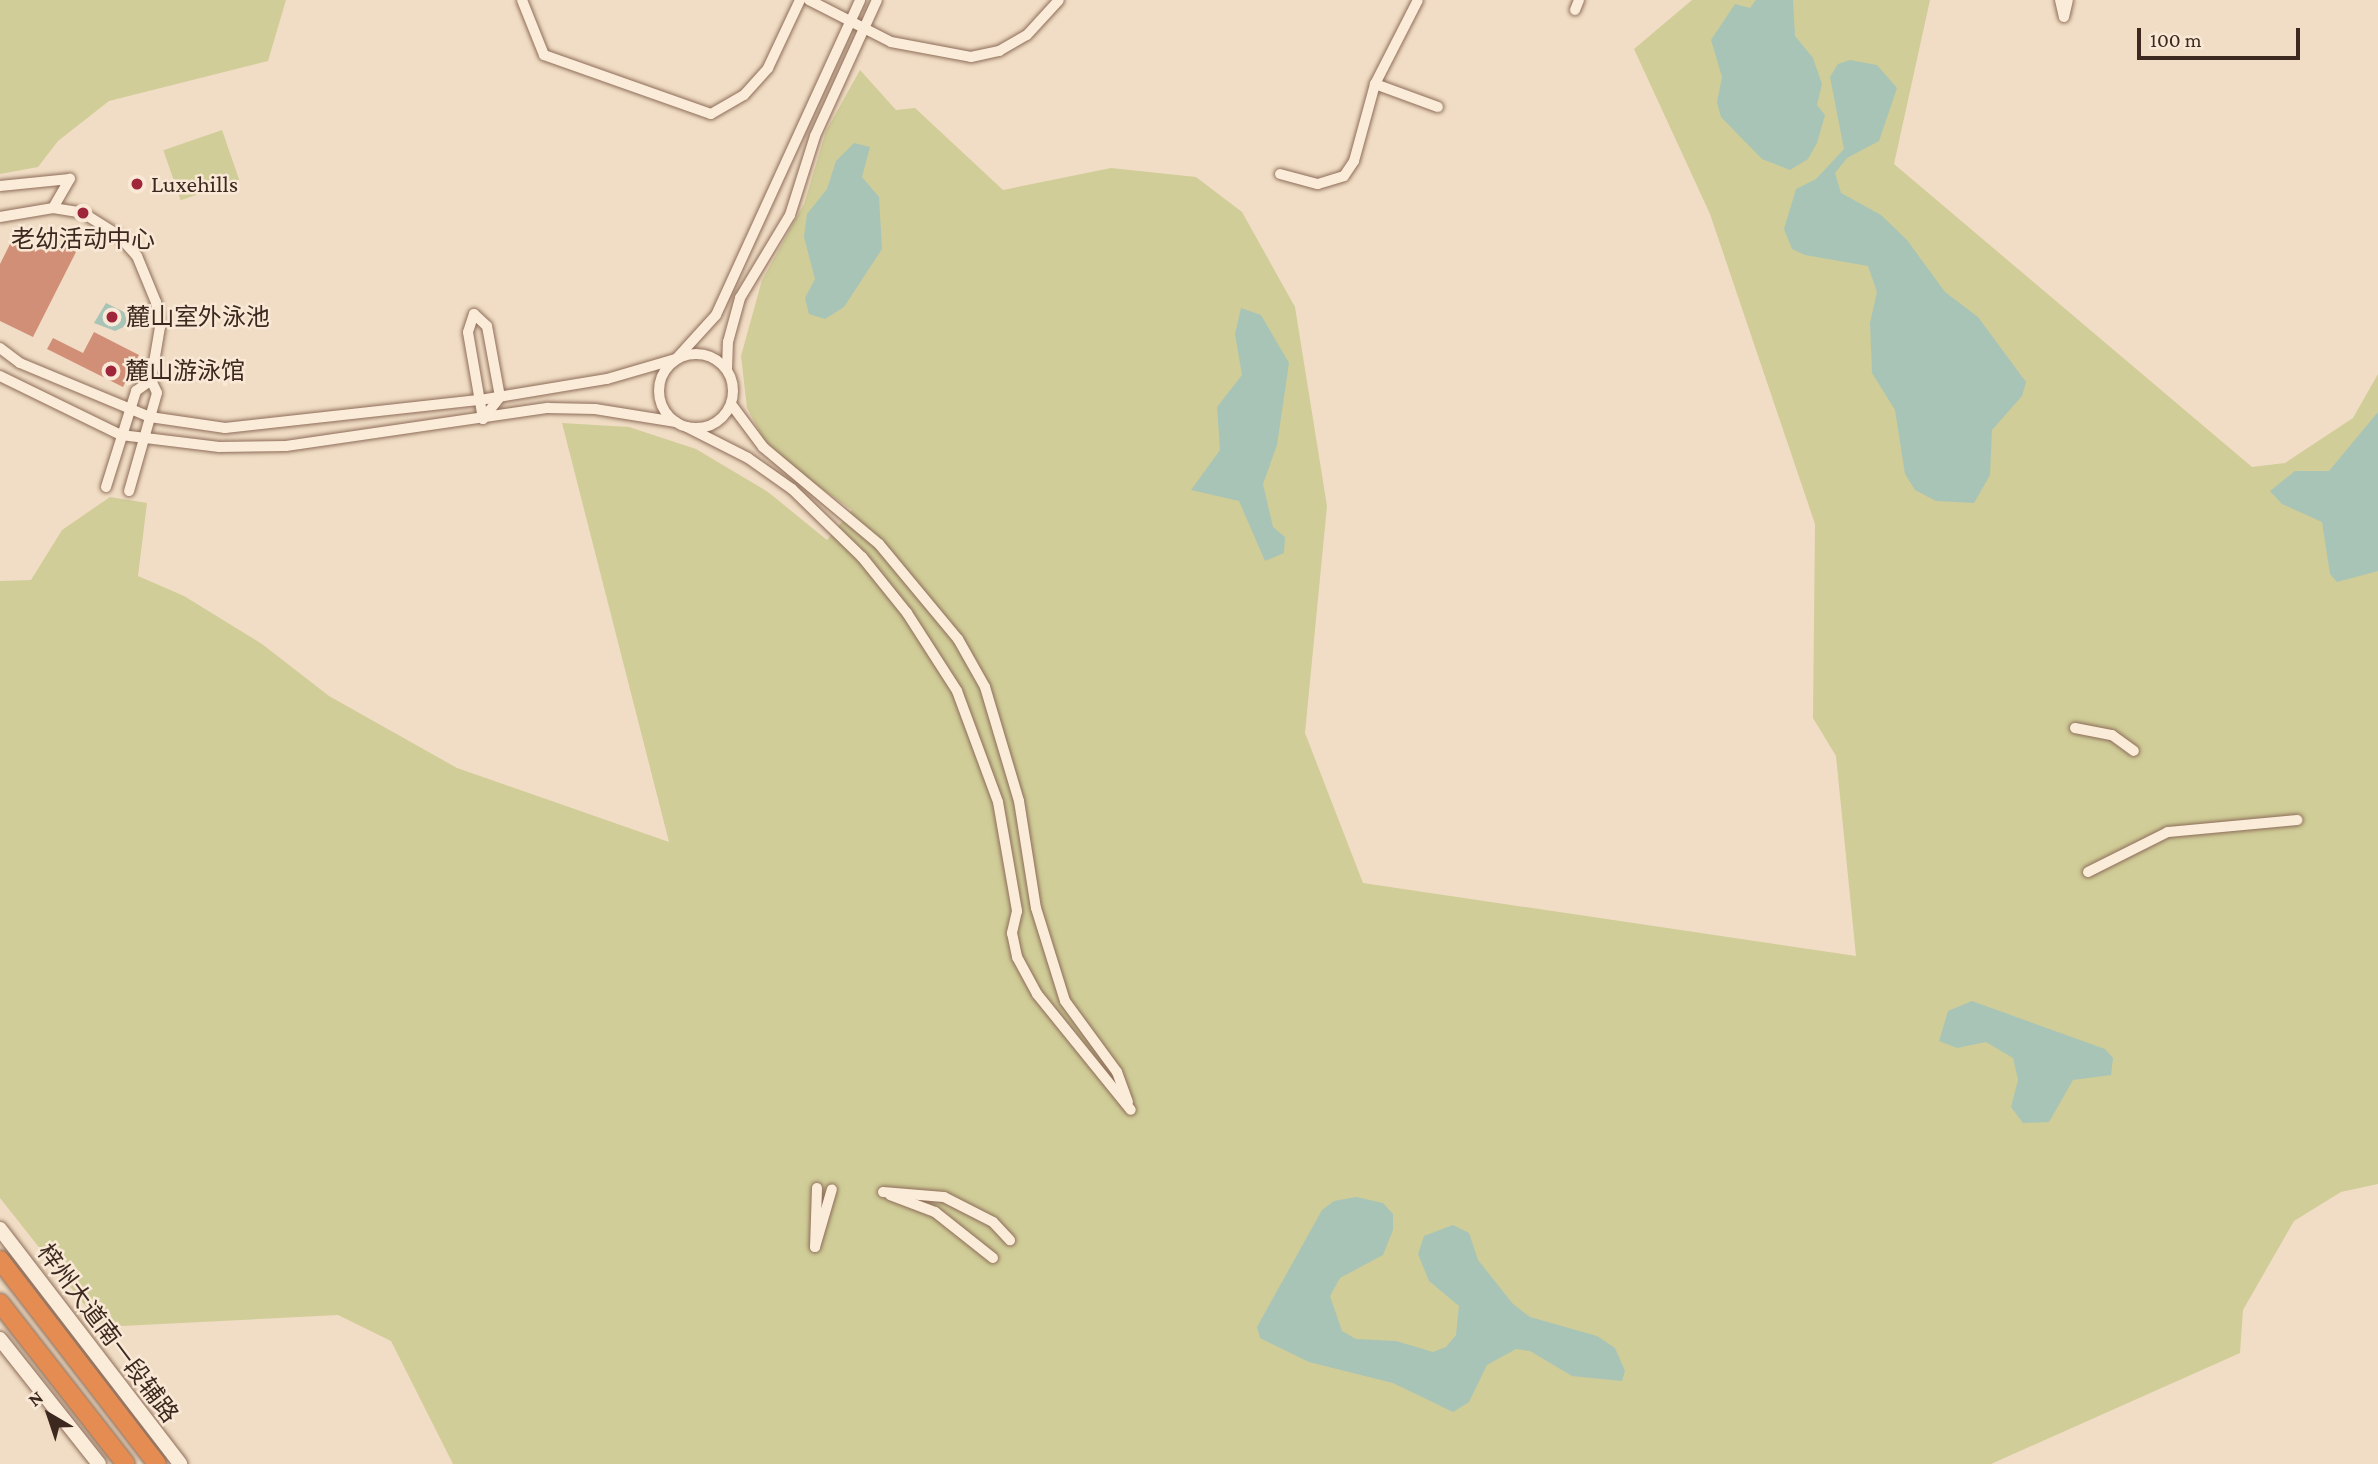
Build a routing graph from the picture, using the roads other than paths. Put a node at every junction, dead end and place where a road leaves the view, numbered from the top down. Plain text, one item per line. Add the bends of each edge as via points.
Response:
1 (522, 0) edge
2 (800, 0) edge
3 (809, 0) edge
4 (860, 0) edge
5 (877, 0) edge
6 (1059, 0) edge
7 (1418, 0) edge
8 (2060, 0) edge
9 (2068, 0) edge
10 (850, 21) junction
11 (864, 29) junction
12 (1376, 84) junction
13 (1438, 107) dead end
14 (800, 129) junction
15 (815, 136) junction
16 (1280, 174) dead end
17 (0, 186) edge
18 (52, 208) junction
19 (0, 217) edge
20 (728, 291) junction
21 (740, 298) junction
22 (0, 348) edge
23 (676, 359) junction
24 (727, 369) junction
25 (0, 376) edge
26 (151, 380) junction
27 (500, 397) junction
28 (480, 400) junction
29 (731, 404) junction
30 (130, 410) junction
31 (150, 417) junction
32 (483, 419) junction
33 (676, 422) junction
34 (687, 427) junction
35 (121, 435) junction
36 (143, 440) junction
37 (799, 481) junction
38 (106, 487) dead end
39 (792, 489) junction
40 (129, 491) dead end
41 (2075, 728) dead end
42 (2134, 751) dead end
43 (2298, 820) dead end
44 (2088, 872) dead end
45 (817, 1188) dead end
46 (832, 1189) dead end
47 (0, 1229) edge
48 (1010, 1240) dead end
49 (993, 1258) dead end
50 (0, 1260) edge
51 (0, 1303) edge
52 (0, 1329) edge
53 (0, 1339) edge
54 (27, 1373) junction
55 (99, 1464) edge
56 (126, 1464) edge
57 (157, 1464) edge
58 (180, 1464) edge

1 - 2 street via 544,55 711,114 744,96 768,68
3 - 10 street
4 - 10 street
5 - 11 street
6 - 11 street via 1027,35 999,51 971,57 891,42
7 - 12 street
8 - 9 street via 2064,17
10 - 11 street
10 - 14 street
11 - 15 street
12 - 13 street
12 - 16 street via 1354,161 1344,176 1318,184
14 - 15 street
14 - 20 street
15 - 21 street via 790,215
17 - 18 street via 70,179
18 - 19 street
18 - 26 street via 104,224 137,256 149,277 160,327
20 - 21 street
20 - 23 street via 701,337
21 - 24 street via 727,342
22 - 30 street via 20,363
23 - 24 street via 704,354
23 - 27 street via 607,379
23 - 33 street via 659,383 659,398
24 - 29 street
25 - 35 street
26 - 30 street via 136,391
26 - 31 street via 157,393
27 - 28 street
27 - 28 street via 487,327 474,314 468,332
27 - 32 street
28 - 31 street via 225,428
28 - 32 street
29 - 34 street via 713,424
29 - 37 street via 763,447
30 - 31 street
30 - 35 street
31 - 36 street
32 - 33 street via 571,408
32 - 36 street via 286,446
33 - 34 street
34 - 39 street
35 - 36 street
35 - 38 street
36 - 40 street
37 - 39 street
37 - 39 street via 879,544 958,639 985,687 1019,801 1036,908 1065,1001 1117,1072 1131,1110 1037,994 1017,957 1012,933 1017,911 998,802 957,691 907,613 862,557
41 - 42 street via 2112,735
43 - 44 street via 2168,832
45 - 46 street via 815,1247
47 - 58 main road, 梓州大道南一段辅路
48 - 49 street via 993,1222 944,1197 883,1192 935,1212
50 - 57 highway
51 - 56 highway
52 - 54 main road
53 - 54 main road
54 - 55 main road

